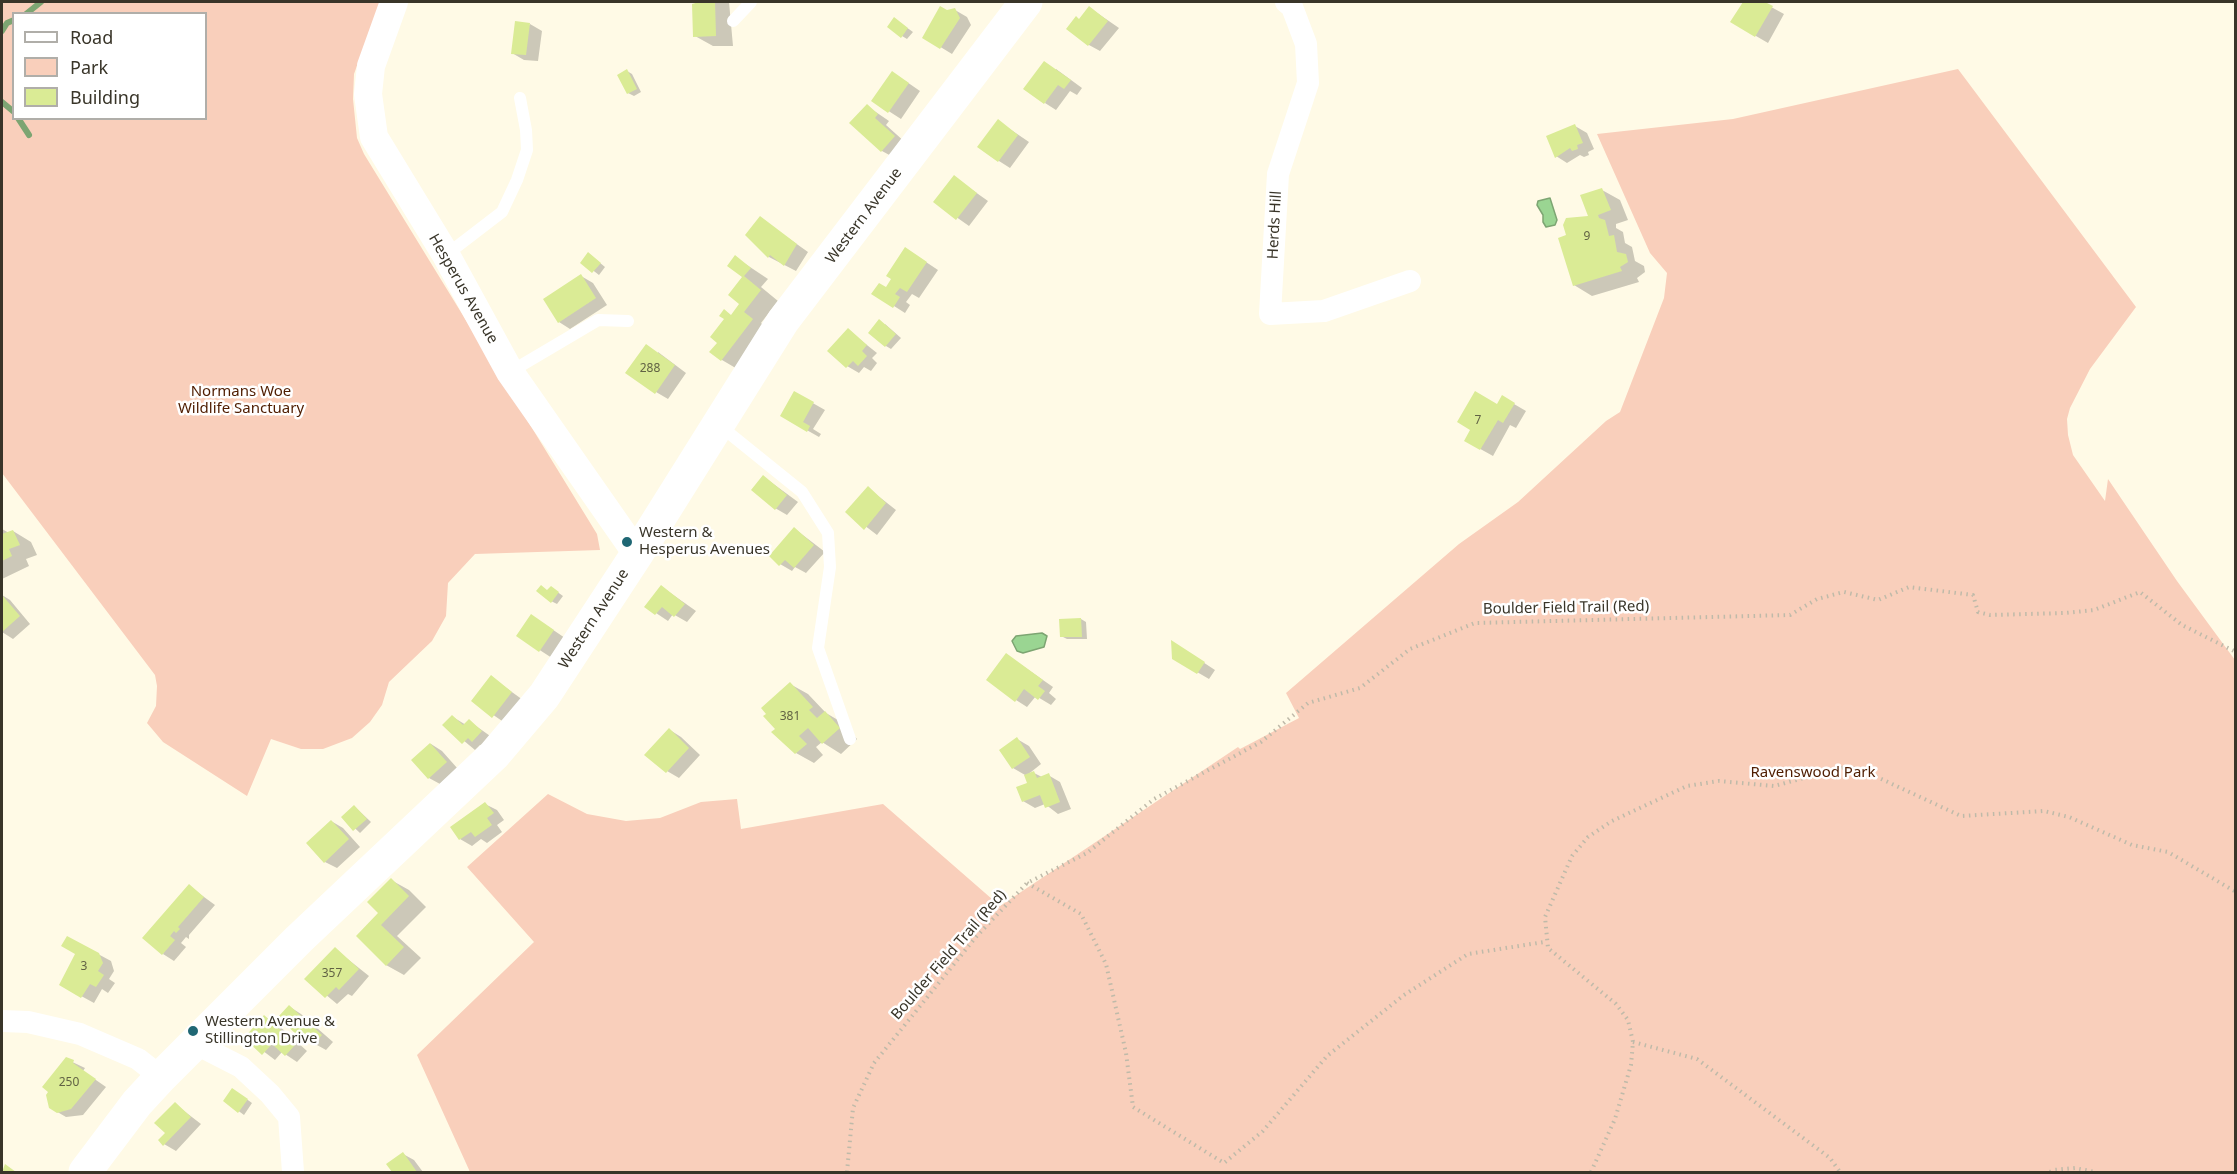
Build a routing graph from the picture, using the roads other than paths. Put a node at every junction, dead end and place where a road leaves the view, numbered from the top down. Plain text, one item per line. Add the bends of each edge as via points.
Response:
1 (394, 2) edge
2 (751, 2) edge
3 (1026, 2) edge
4 (1286, 2) edge
5 (733, 21) dead end
6 (520, 98) dead end
7 (446, 255) junction
8 (1410, 280) dead end
9 (628, 321) dead end
10 (510, 372) junction
11 (718, 424) junction
12 (637, 554) junction
13 (850, 739) dead end
14 (2, 1021) edge
15 (196, 1044) junction
16 (161, 1077) junction
17 (85, 1173) edge
18 (293, 1173) edge

1 - 7 street, Hesperus Avenue via 371,66 369,116 374,137
2 - 5 lane
3 - 11 main road, Western Avenue via 783,321
4 - 8 street, Herds Hill via 1292,7 1306,44 1308,83 1278,174 1270,314 1324,311
6 - 7 lane via 527,150 502,212
7 - 10 street, Hesperus Avenue
9 - 10 lane via 598,320
10 - 12 street, Hesperus Avenue
11 - 12 main road, Western Avenue
11 - 13 lane via 802,492 828,533 830,567 818,648
12 - 15 main road, Western Avenue via 544,696 494,756 299,939
14 - 16 street via 28,1022 80,1034 138,1059
15 - 16 main road, Western Avenue
15 - 18 street via 241,1067 289,1117
16 - 17 main road, Western Avenue

